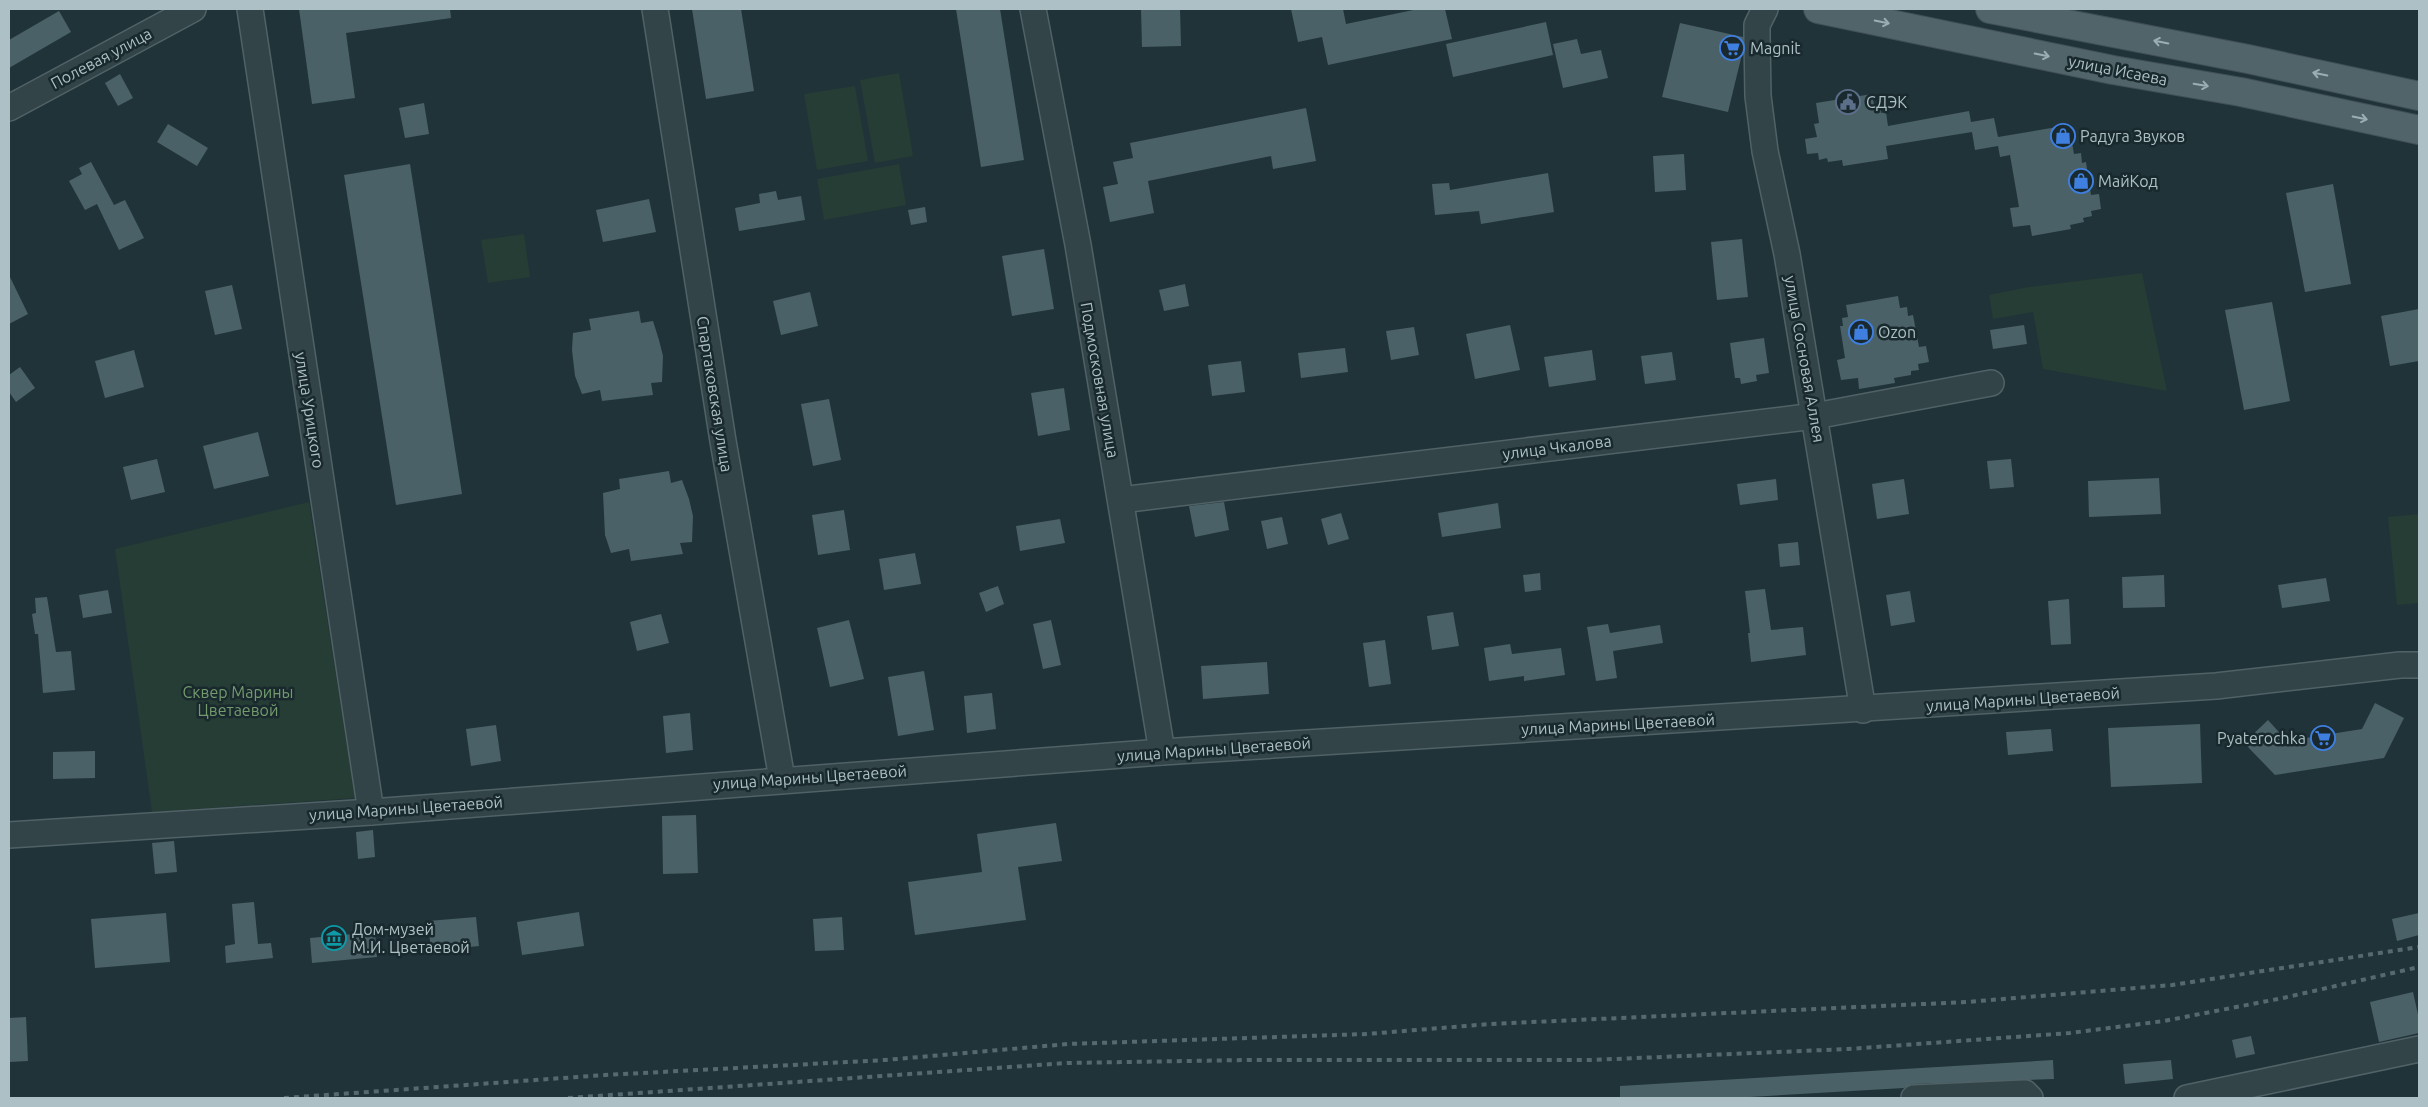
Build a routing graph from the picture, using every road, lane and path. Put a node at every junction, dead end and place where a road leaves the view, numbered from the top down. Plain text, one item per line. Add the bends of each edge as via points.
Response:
1 (193, 9) edge
2 (250, 9) edge
3 (655, 9) edge
4 (1033, 9) edge
5 (1765, 9) edge
6 (1818, 9) edge
7 (1990, 9) edge
8 (2419, 96) edge
9 (9, 108) edge
10 (2419, 130) edge
11 (1991, 384) dead end
12 (1815, 416) junction
13 (1120, 500) junction
14 (2419, 665) edge
15 (1863, 710) junction
16 (1162, 752) junction
17 (782, 779) junction
18 (371, 812) junction
19 (9, 835) edge
20 (2419, 1049) edge
21 (1914, 1098) edge
22 (2030, 1098) edge
23 (2188, 1098) edge

1 - 9 street, Полевая улица
2 - 18 street, улица Урицкого
3 - 17 street, Спартаковская улица via 722,441
4 - 13 street, Подмосковная улица via 1055,114
5 - 12 street, улица Сосновая Аллея via 1757,25 1758,96 1765,151 1787,254
6 -> 10 main road, улица Исаева
8 -> 7 main road
11 - 12 street, улица Чкалова
12 - 13 street, улица Чкалова
12 - 15 street, улица Сосновая Аллея
13 - 16 street, Подмосковная улица
14 - 15 street, улица Марины Цветаевой via 2216,686
15 - 16 street, улица Марины Цветаевой
16 - 17 street, улица Марины Цветаевой
17 - 18 street, улица Марины Цветаевой
18 - 19 street, улица Марины Цветаевой
20 - 23 street
21 - 22 street via 2026,1093

